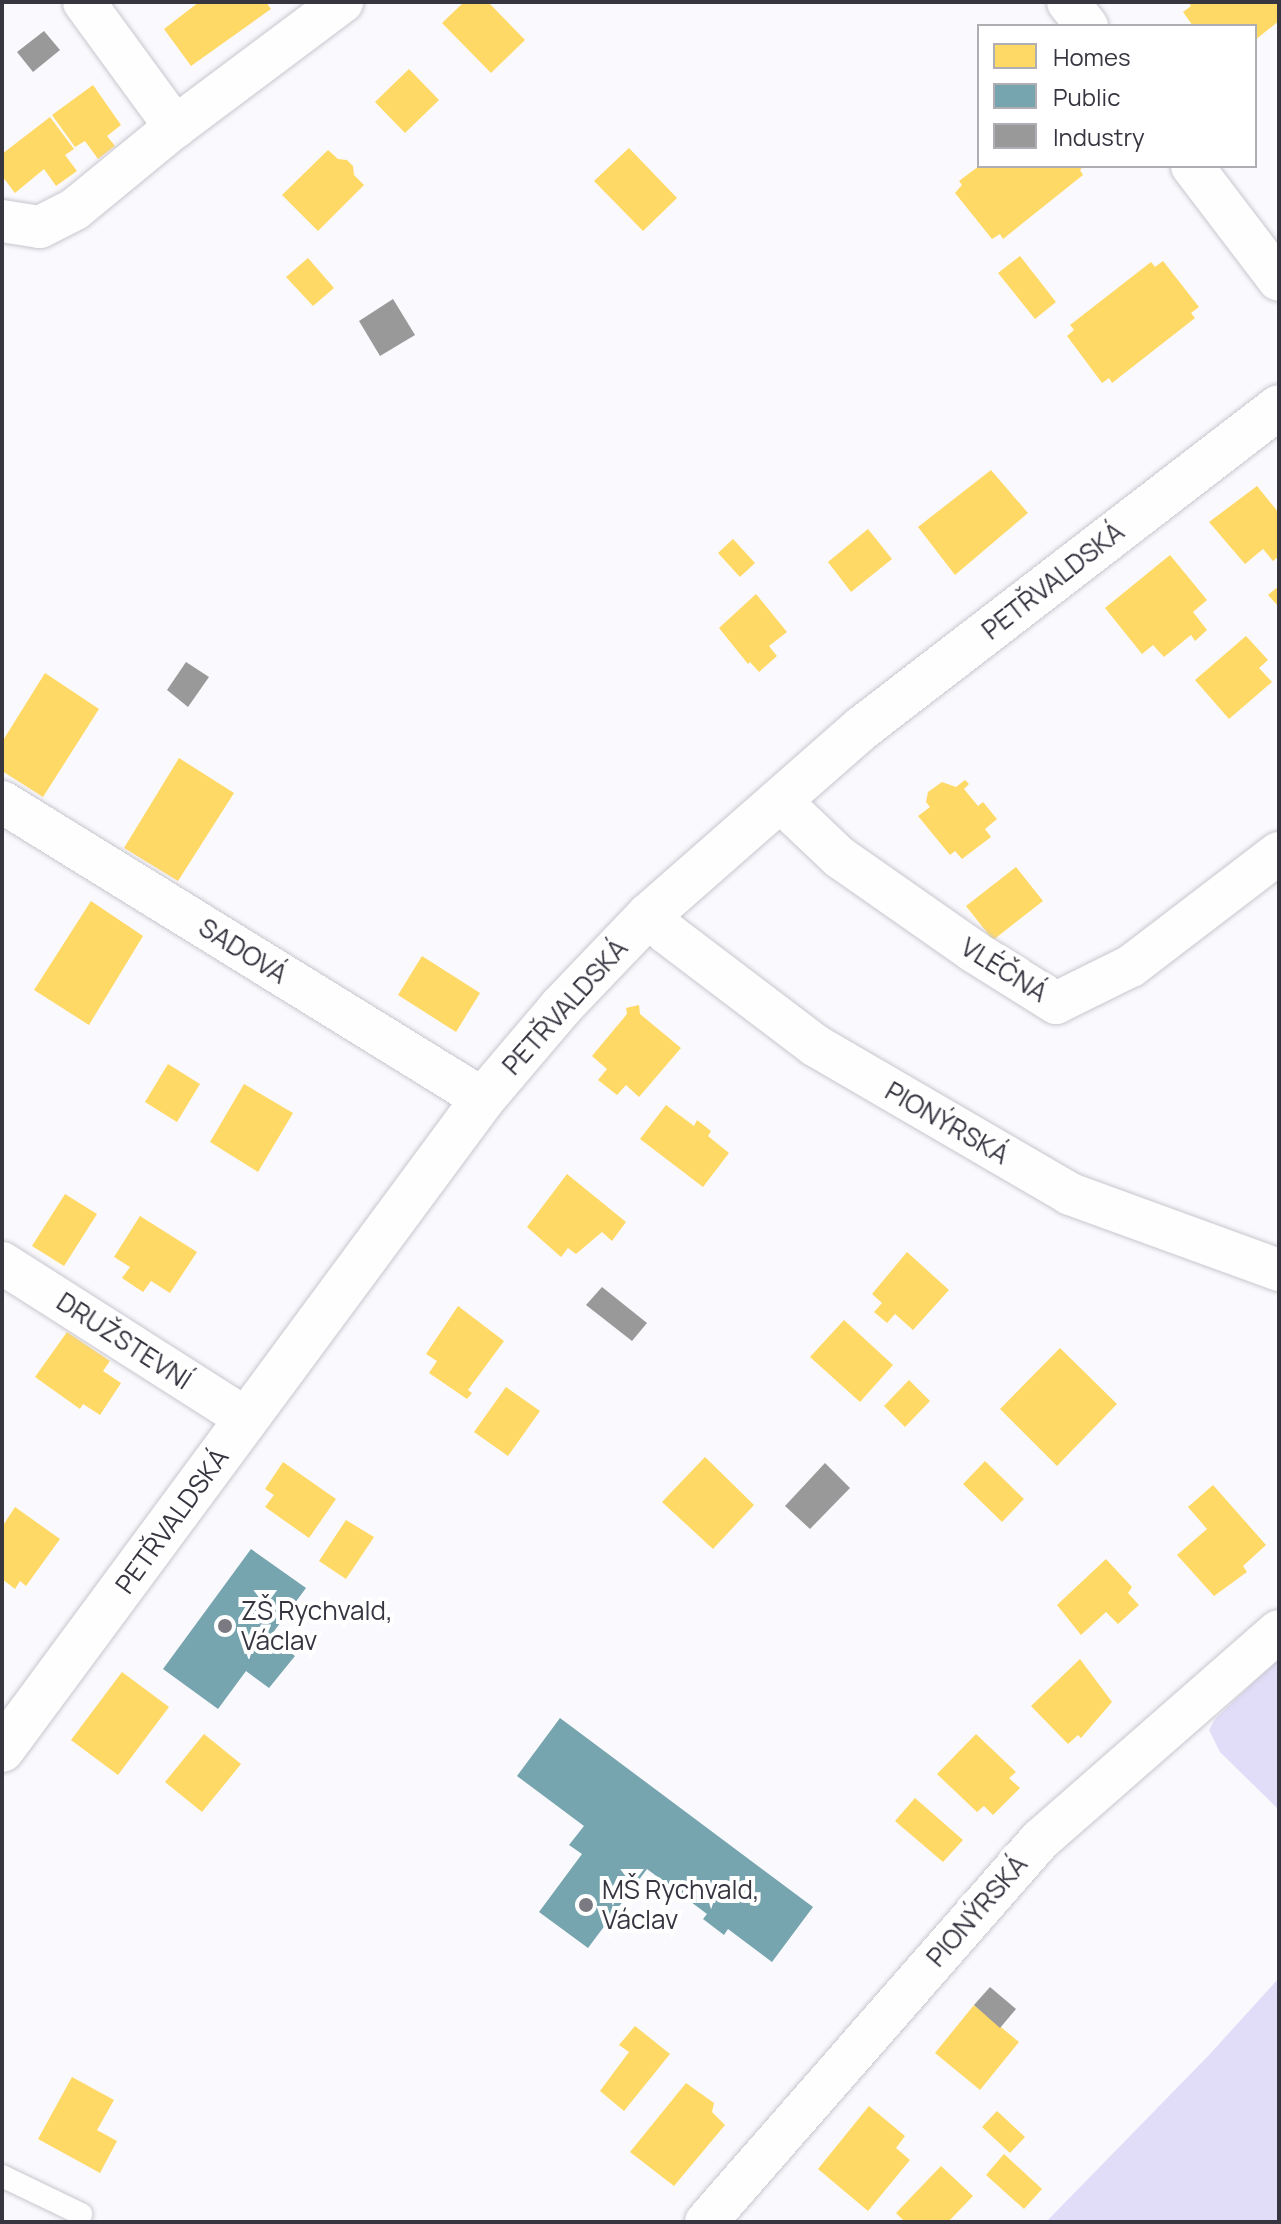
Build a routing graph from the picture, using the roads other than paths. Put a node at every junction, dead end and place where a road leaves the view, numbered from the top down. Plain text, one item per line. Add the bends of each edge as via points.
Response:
1 (84, 2) edge
2 (1068, 2) edge
3 (329, 6) edge
4 (1085, 24) edge
5 (175, 127) junction
6 (1194, 168) edge
7 (2, 221) edge
8 (1279, 280) edge
9 (1279, 407) edge
10 (779, 800) junction
11 (2, 802) edge
12 (1279, 853) edge
13 (649, 915) junction
14 (483, 1099) junction
15 (2, 1263) edge
16 (1279, 1270) edge
17 (247, 1419) junction
18 (1279, 1631) edge
19 (2, 1750) edge
20 (2, 2176) edge
21 (81, 2214) dead end
22 (706, 2222) edge

1 - 5 street
2 - 4 street
3 - 5 street
5 - 7 street via 75,209 40,227
6 - 8 street
9 - 10 street, PETŘVALDSKÁ via 862,728
10 - 12 street, VLÉČNÁ via 839,857 1056,1003 1131,966
10 - 13 street, PETŘVALDSKÁ
11 - 14 street, SADOVÁ
13 - 14 street, PETŘVALDSKÁ
13 - 16 street, PIONÝRSKÁ via 816,1046 1070,1194
14 - 17 street, PETŘVALDSKÁ
15 - 17 street, DRUŽSTEVNÍ
17 - 19 street, PETŘVALDSKÁ
18 - 22 street, PIONÝRSKÁ via 1040,1840
20 - 21 lane

